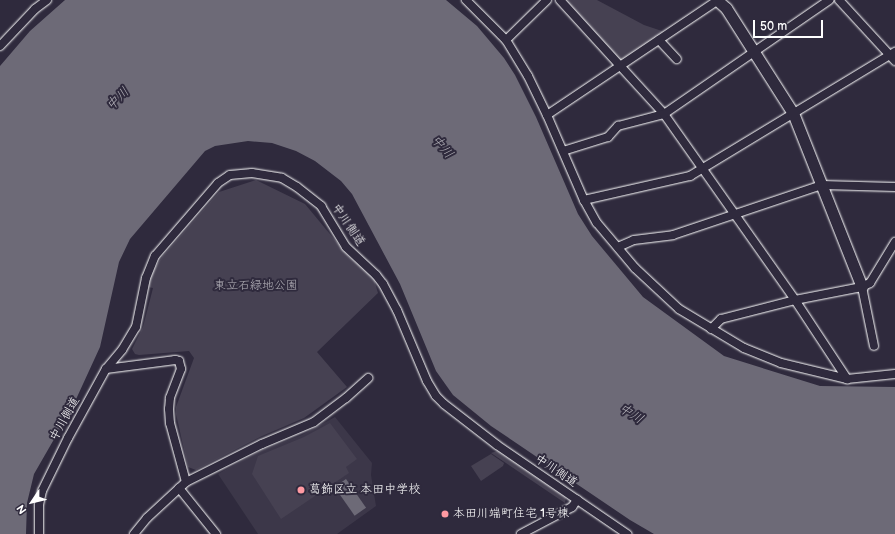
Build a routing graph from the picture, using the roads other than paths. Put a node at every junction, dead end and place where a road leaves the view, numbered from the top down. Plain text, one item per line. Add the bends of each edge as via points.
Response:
1 (48, 0) edge
2 (466, 0) edge
3 (547, 0) edge
4 (560, 0) edge
5 (718, 0) edge
6 (829, 0) edge
7 (839, 0) edge
8 (506, 40) junction
9 (659, 40) junction
10 (0, 46) edge
11 (755, 51) junction
12 (893, 56) edge
13 (677, 59) dead end
14 (621, 66) junction
15 (664, 114) junction
16 (793, 114) junction
17 (547, 115) junction
18 (563, 151) junction
19 (703, 168) junction
20 (822, 185) junction
21 (895, 187) edge
22 (584, 200) junction
23 (736, 214) junction
24 (895, 242) edge
25 (618, 248) junction
26 (862, 287) junction
27 (795, 300) junction
28 (711, 329) junction
29 (874, 346) dead end
30 (122, 350) junction
31 (138, 364) junction
32 (106, 369) junction
33 (895, 374) edge
34 (368, 378) dead end
35 (847, 379) junction
36 (186, 482) junction
37 (179, 488) junction
38 (577, 500) junction
39 (39, 534) edge
40 (134, 534) edge
41 (216, 534) edge
42 (521, 534) edge
43 (627, 534) edge

1 - 10 street via 35,9
2 - 8 street
3 - 8 street
4 - 14 street
5 - 9 street
5 - 11 street
6 - 11 street
7 - 12 street
8 - 17 street via 528,76
9 - 13 street
9 - 14 street
11 - 15 street
11 - 16 street
12 - 16 street
14 - 15 street
14 - 17 street
15 - 18 street via 618,126 608,137
15 - 19 street
16 - 19 street
16 - 20 street
17 - 18 street
18 - 22 street
19 - 22 street via 690,176
19 - 23 street
20 - 21 street
20 - 23 street
20 - 26 street
22 - 25 street via 597,223
23 - 25 street via 673,235 634,240
23 - 27 street
24 - 26 street via 870,283
25 - 28 street via 644,277 674,304
26 - 27 street
26 - 29 street
27 - 28 street via 721,319
27 - 35 street
28 - 35 street via 744,348 781,363
30 - 31 street via 124,360
30 - 32 street, 中川側道
30 - 38 street, 中川側道 via 136,327 146,278 155,256 212,188 223,178 240,173 282,178 319,203 346,247 383,284 436,396 472,428
31 - 32 street
31 - 36 street via 175,360 181,365 169,409 170,423
32 - 39 street, 中川側道 via 42,491 39,505
33 - 35 street
34 - 36 street via 314,422 262,444
36 - 37 street
37 - 40 street
37 - 41 street
38 - 42 street via 572,507
38 - 43 street, 中川側道

